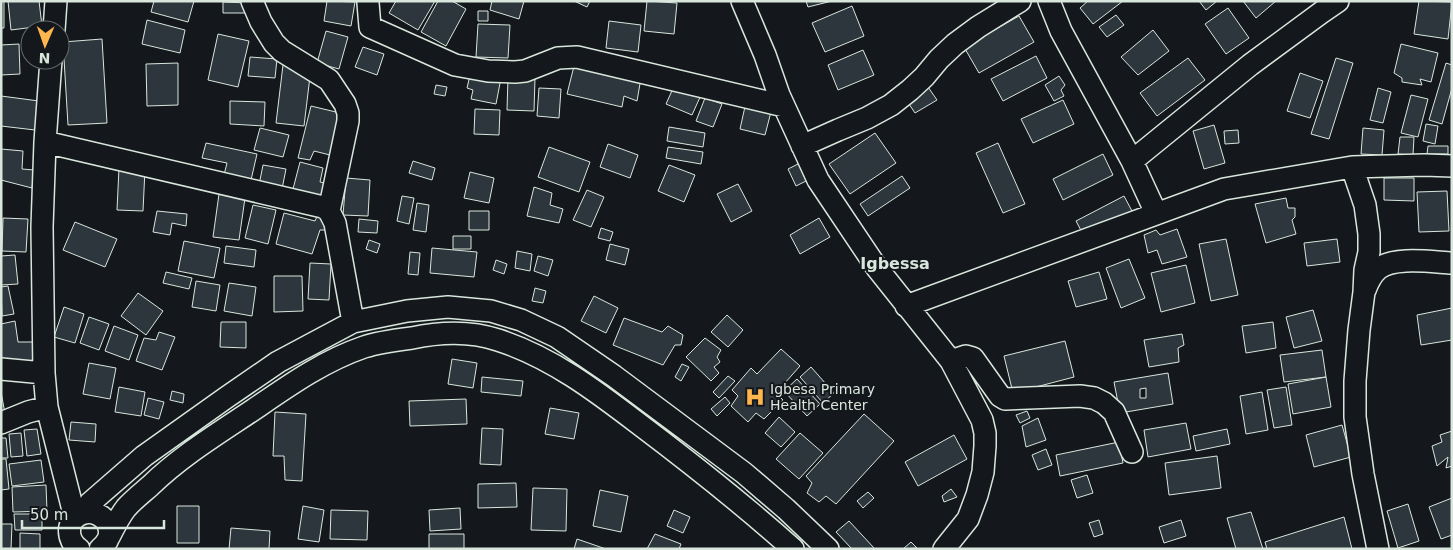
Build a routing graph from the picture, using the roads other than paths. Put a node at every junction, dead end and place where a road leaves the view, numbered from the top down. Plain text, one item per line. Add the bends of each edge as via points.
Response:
1 (56, 1) edge
2 (252, 1) edge
3 (742, 1) edge
4 (1020, 1) edge
5 (1049, 1) edge
6 (368, 3) dead end
7 (1326, 5) edge
8 (55, 20) edge
9 (50, 70) edge
10 (784, 106) junction
11 (45, 142) junction
12 (802, 146) junction
13 (1132, 161) junction
14 (1452, 166) edge
15 (1352, 167) junction
16 (329, 211) junction
17 (1156, 213) junction
18 (1452, 262) edge
19 (1364, 292) junction
20 (906, 306) junction
21 (353, 322) junction
22 (951, 361) junction
23 (1, 369) edge
24 (44, 373) junction
25 (47, 407) junction
26 (1, 423) edge
27 (1132, 452) dead end
28 (75, 533) edge
29 (105, 543) edge
30 (793, 549) edge
31 (828, 549) edge
32 (944, 549) edge
33 (1378, 549) edge

1 - 8 street
2 - 16 street via 274,43 330,80 345,104 348,121
3 - 10 street
4 - 12 street via 955,44 891,105
5 - 13 street via 1061,31
6 - 10 street via 370,26 455,65 488,72 515,72 558,58 577,57
7 - 13 street
9 - 11 street
10 - 12 street
11 - 16 street
11 - 24 street via 42,227
12 - 20 street via 818,180
13 - 17 street
14 - 15 street
15 - 17 street via 1224,189
15 - 19 street via 1365,206 1369,234
16 - 21 street
17 - 20 street
18 - 19 street via 1410,261 1385,265 1370,279
19 - 33 street via 1355,381 1355,417
20 - 22 street
21 - 28 street via 278,362 144,456 90,503
21 - 31 street via 406,311 448,307 491,311 521,320 557,337 744,473
22 - 27 street via 966,356 973,358 1005,399 1080,396 1099,400 1114,412
22 - 32 street via 982,420 986,446 983,472 968,518
23 - 24 street
24 - 25 street
25 - 26 street
25 - 28 street
28 - 29 street via 89,512 96,514 102,517 109,529
29 - 30 street via 127,506 165,471 299,378 365,347 420,336 460,334 478,335 515,347 547,361 593,389 725,491

